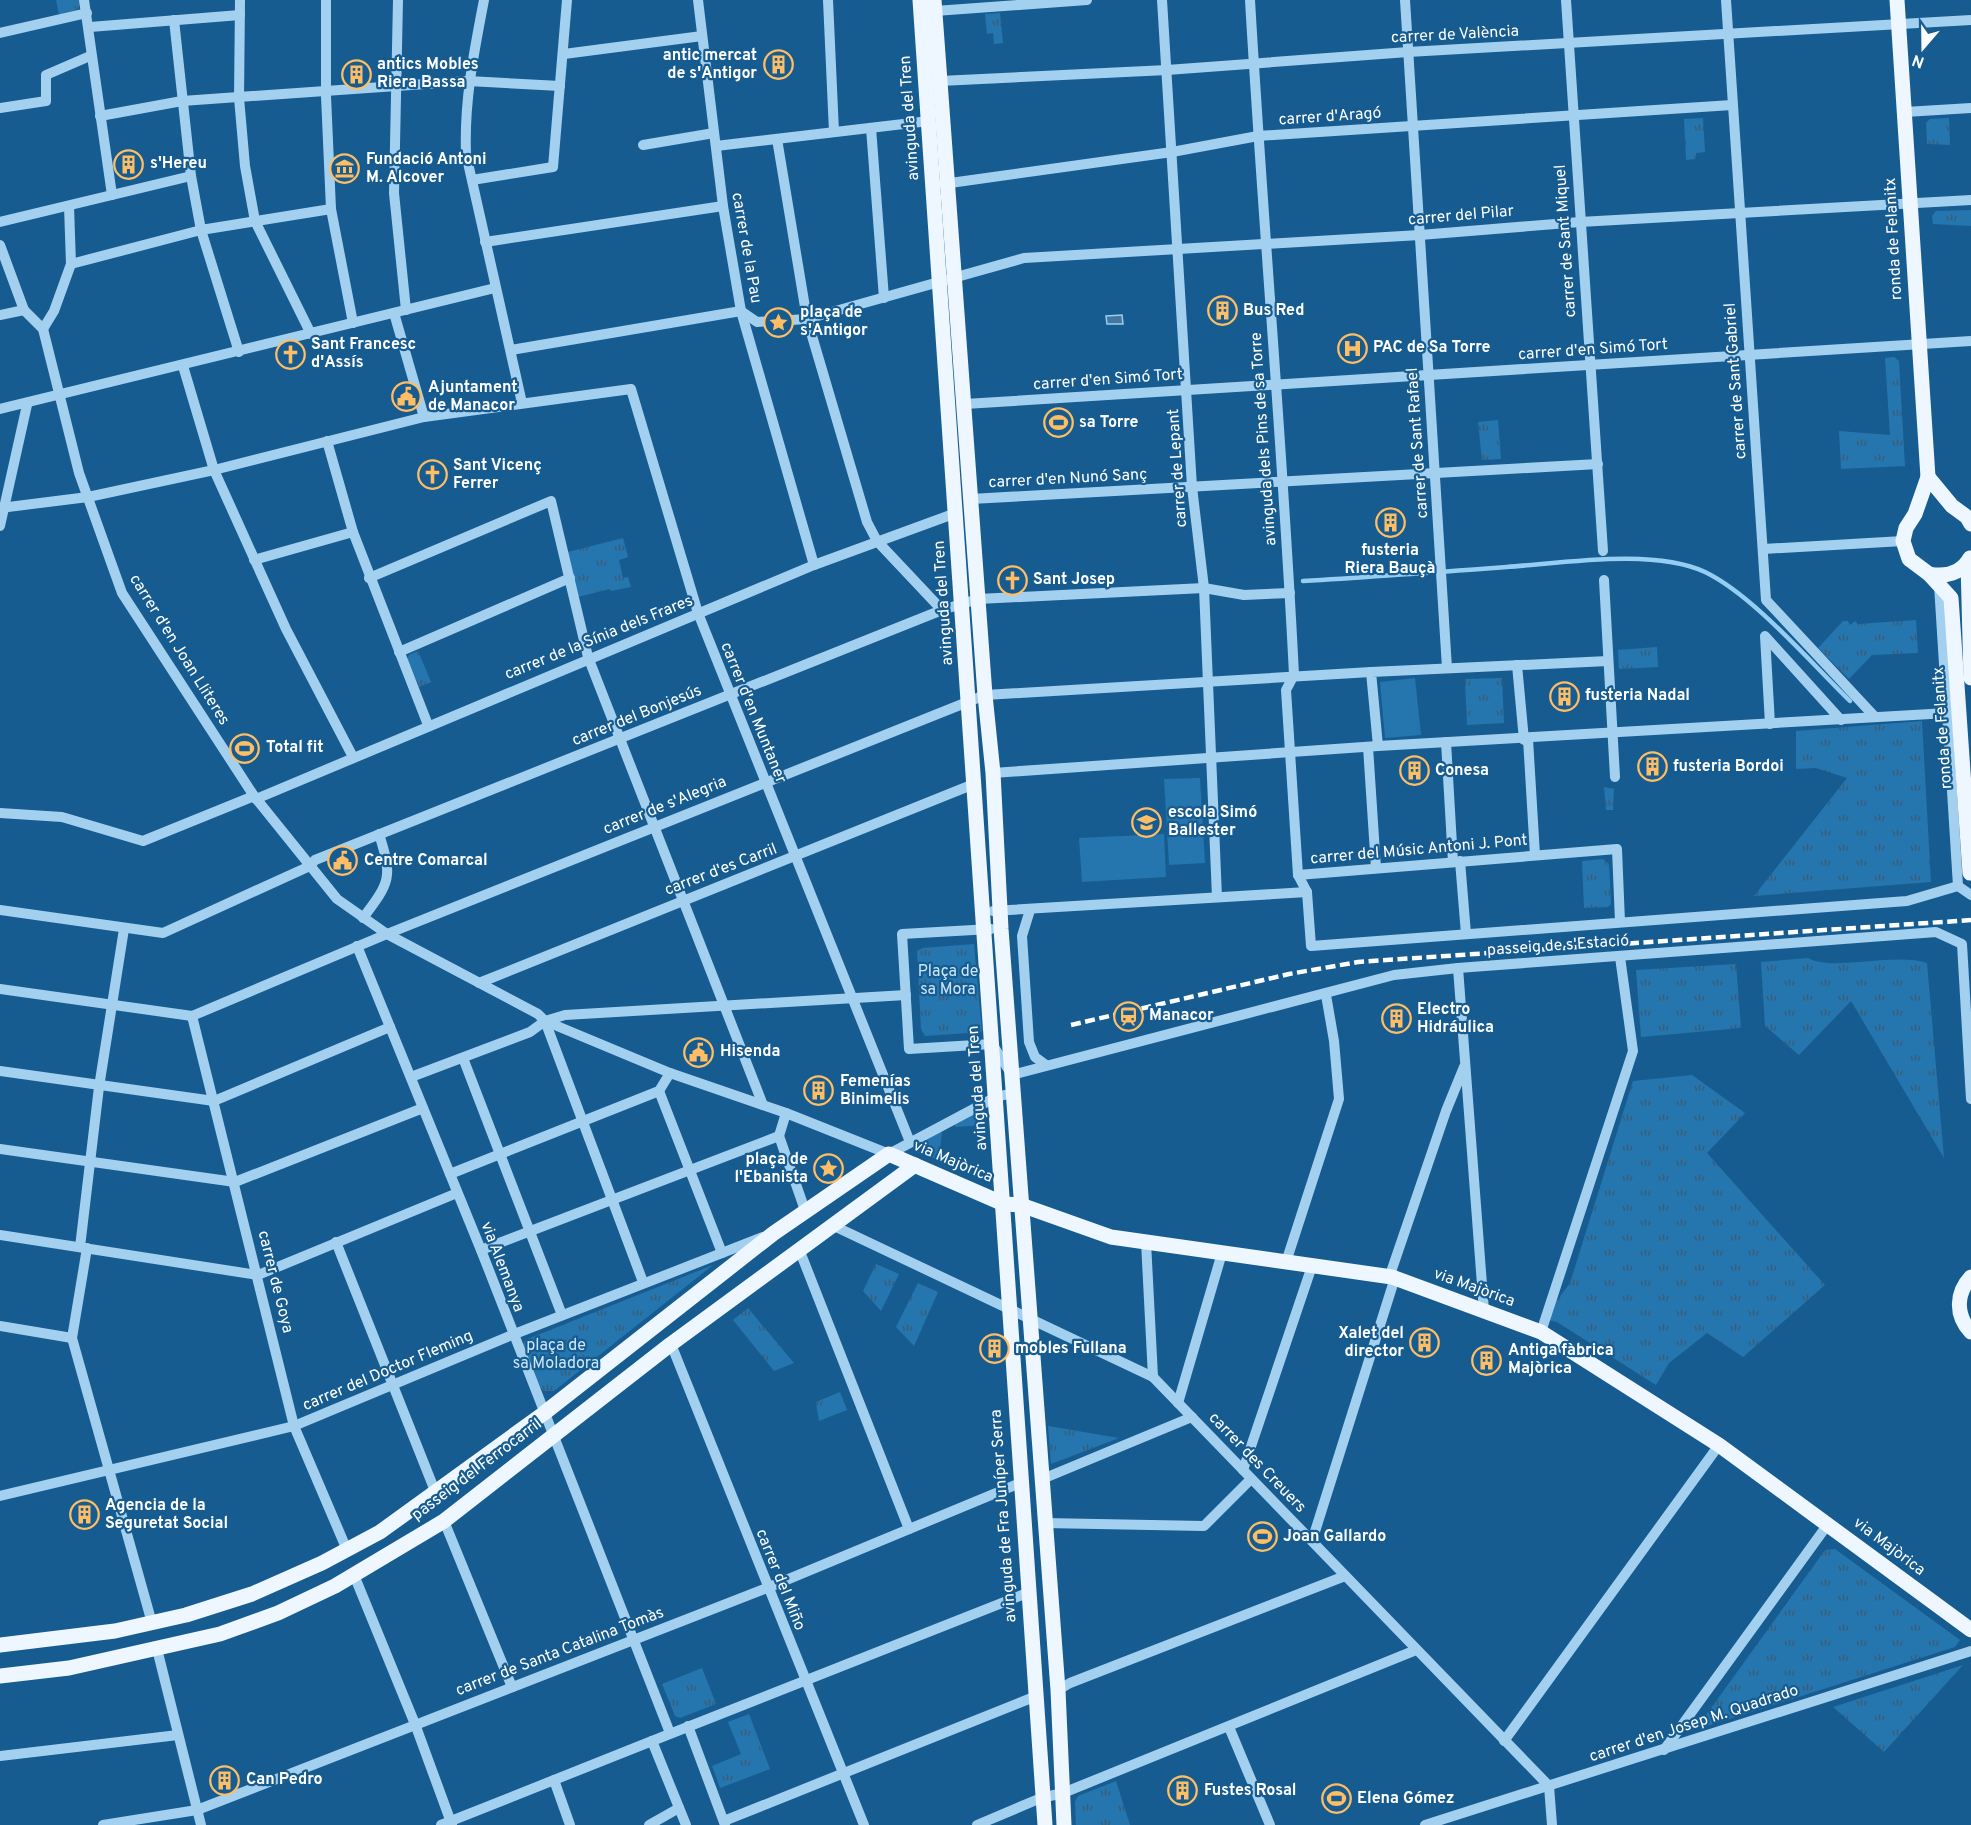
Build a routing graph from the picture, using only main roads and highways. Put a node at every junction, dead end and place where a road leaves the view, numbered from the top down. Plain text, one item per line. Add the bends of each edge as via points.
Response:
1 (920, 0) edge
2 (1897, 0) edge
3 (935, 5) edge
4 (941, 184) junction
5 (1928, 477) junction
6 (1952, 506) junction
7 (1915, 514) junction
8 (1971, 524) edge
9 (1969, 560) edge
10 (1934, 580) junction
11 (1971, 678) edge
12 (1970, 873) edge
13 (992, 911) junction
14 (993, 929) junction
15 (889, 1154) joint
16 (915, 1165) junction
17 (1004, 1204) junction
18 (1021, 1205) junction
19 (1971, 1276) edge
20 (1971, 1332) edge
21 (1971, 1630) edge
22 (0, 1645) edge
23 (0, 1676) edge
24 (1045, 1825) edge
25 (1064, 1825) edge

1 - 4 main road, avinguda del Tren via 929,121
2 - 5 main road, ronda de Felanitx
3 - 4 main road, avinguda del Tren
4 - 13 main road, avinguda del Tren via 939,282 961,604 974,784
4 - 13 main road, avinguda del Tren via 955,278 993,773
5 - 6 main road
5 - 7 main road
6 - 7 main road via 1930,505
6 - 8 main road via 1968,517
7 - 10 main road, ronda de Felanitx via 1906,528 1904,541 1909,559
9 - 10 main road via 1957,572
9 - 11 main road, ronda de Felanitx
10 - 12 main road, ronda de Felanitx via 1951,598 1954,616
13 - 14 main road, avinguda del Tren
14 - 17 main road, avinguda del Tren via 992,1044
14 - 18 main road via 1012,1075
15 - 16 main road, via Majòrica
15 - 22 main road, passeig del Ferrocarril via 774,1233 543,1414 380,1532 252,1594 186,1615 52,1640
16 - 17 main road, via Majòrica
16 - 23 main road, passeig del Ferrocarril via 671,1344 444,1521 354,1575 278,1613 220,1634 69,1668
17 - 18 main road, via Majòrica
17 - 24 main road, avinguda de Fra Juníper Serra
18 - 21 main road, via Majòrica via 1111,1237 1392,1277 1541,1332 1719,1445
18 - 25 main road via 1058,1690
19 - 20 main road via 1962,1288 1959,1302 1963,1322

